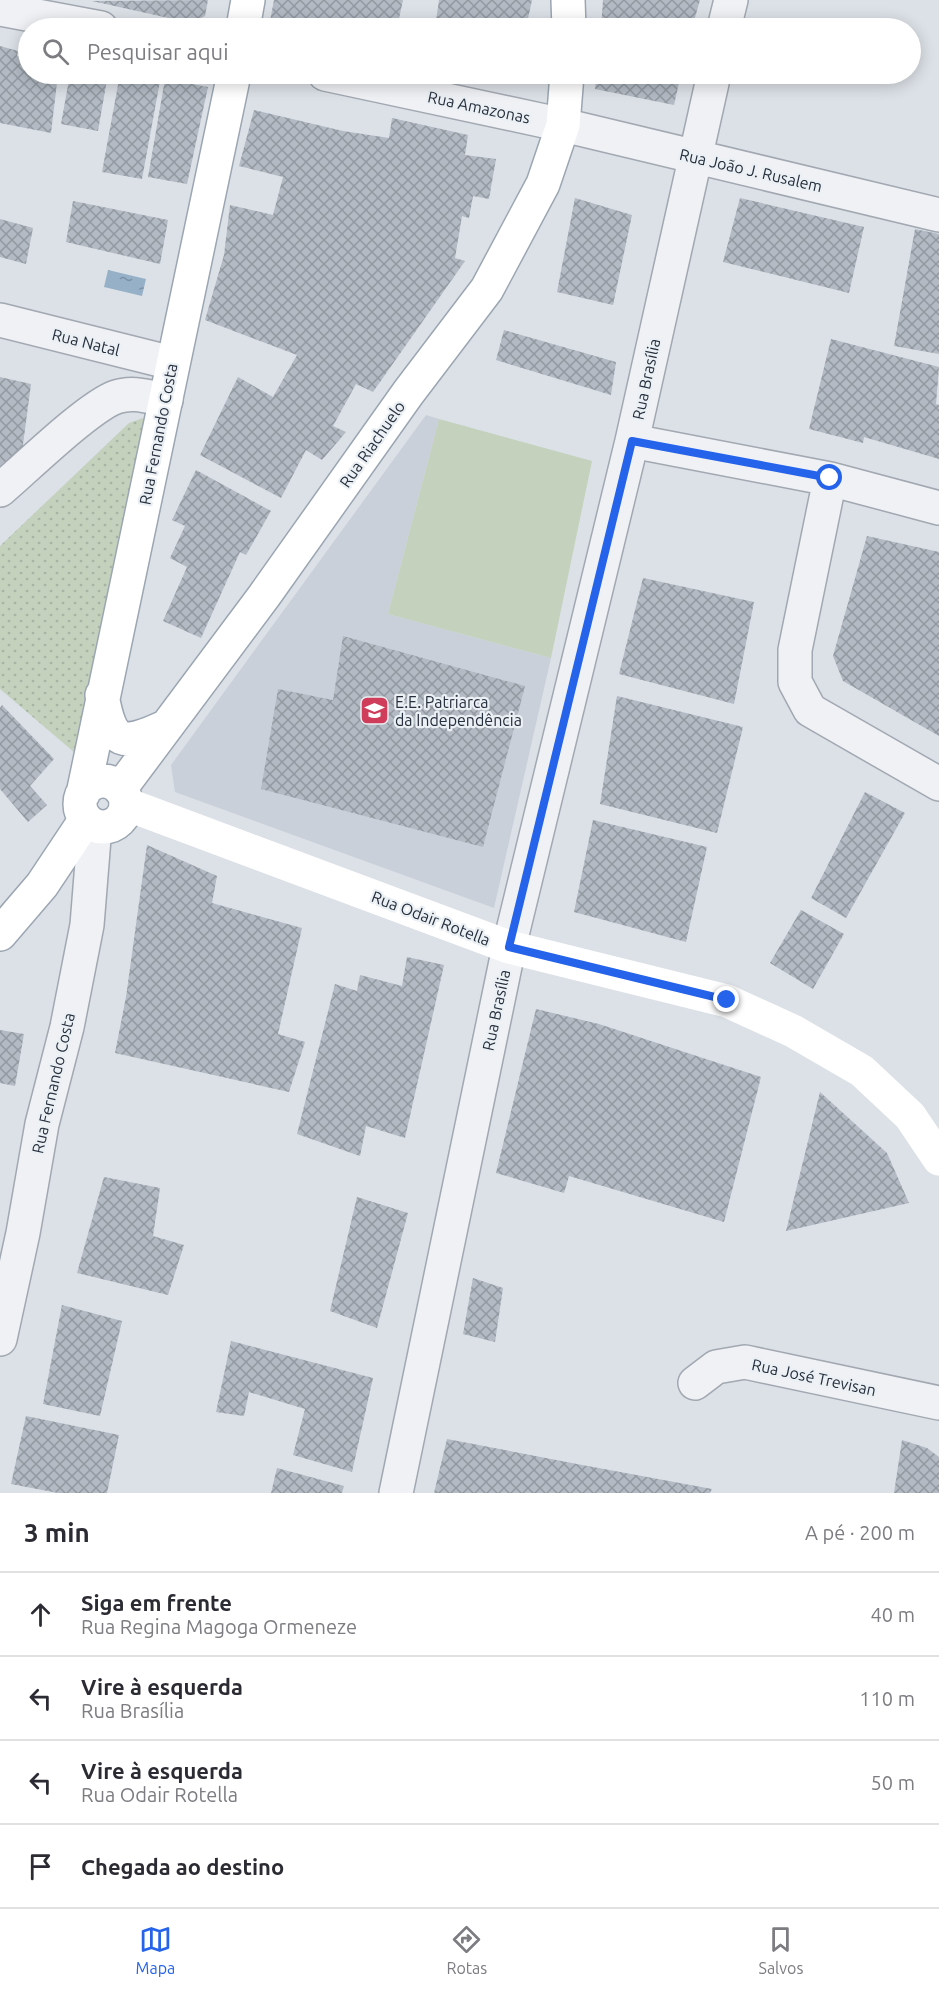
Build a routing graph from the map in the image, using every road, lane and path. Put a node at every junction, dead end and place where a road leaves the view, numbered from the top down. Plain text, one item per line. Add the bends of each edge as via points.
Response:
1 (248, 0) edge
2 (568, 0) edge
3 (731, 0) edge
4 (0, 9) edge
5 (48, 18) edge
6 (245, 18) edge
7 (569, 18) edge
8 (726, 18) edge
9 (232, 84) edge
10 (372, 84) edge
11 (566, 84) edge
12 (712, 84) edge
13 (563, 125) junction
14 (694, 157) junction
15 (939, 215) edge
16 (0, 320) edge
17 (172, 363) junction
18 (166, 400) junction
19 (632, 441) junction
20 (830, 478) junction
21 (0, 490) edge
22 (939, 508) edge
23 (102, 693) junction
24 (167, 726) junction
25 (939, 784) edge
26 (123, 796) junction
27 (88, 813) junction
28 (0, 934) edge
29 (509, 947) junction
30 (939, 1158) edge
31 (0, 1339) edge
32 (695, 1383) dead end
33 (939, 1403) edge
34 (396, 1493) edge

1 - 6 main road
2 - 7 main road
3 - 8 street
4 - 5 street
9 - 17 main road, Rua Fernando Costa
10 - 13 street, Rua Amazonas
11 - 13 main road, Rua Riachuelo
12 - 14 street, Rua Brasília
13 - 14 street, Rua João J. Rusalem
13 - 24 main road, Rua Riachuelo via 543,184 487,290
14 - 15 street, Rua João J. Rusalem
14 - 19 street, Rua Brasília
16 - 17 street, Rua Natal
17 - 18 main road, Rua Fernando Costa
18 - 21 street via 138,394 116,397 97,408
18 - 23 main road, Rua Fernando Costa
19 - 20 street
19 - 29 street, Rua Brasília
20 - 22 street
20 - 25 street via 795,650 795,682 810,710
23 - 24 main road via 112,732 124,739 139,739
23 - 27 main road, Rua Fernando Costa
24 - 26 main road, Rua Riachuelo
26 - 27 main road, Rua Odair Rotella via 115,784 100,781 87,788
26 - 29 main road, Rua Odair Rotella
27 - 28 main road via 42,885
27 - 31 street, Rua Fernando Costa via 87,925 42,1124
29 - 30 main road, Rua Odair Rotella via 727,1000 794,1031 862,1071 910,1116
29 - 34 street, Rua Brasília
32 - 33 street, Rua José Trevisan via 716,1367 746,1362

